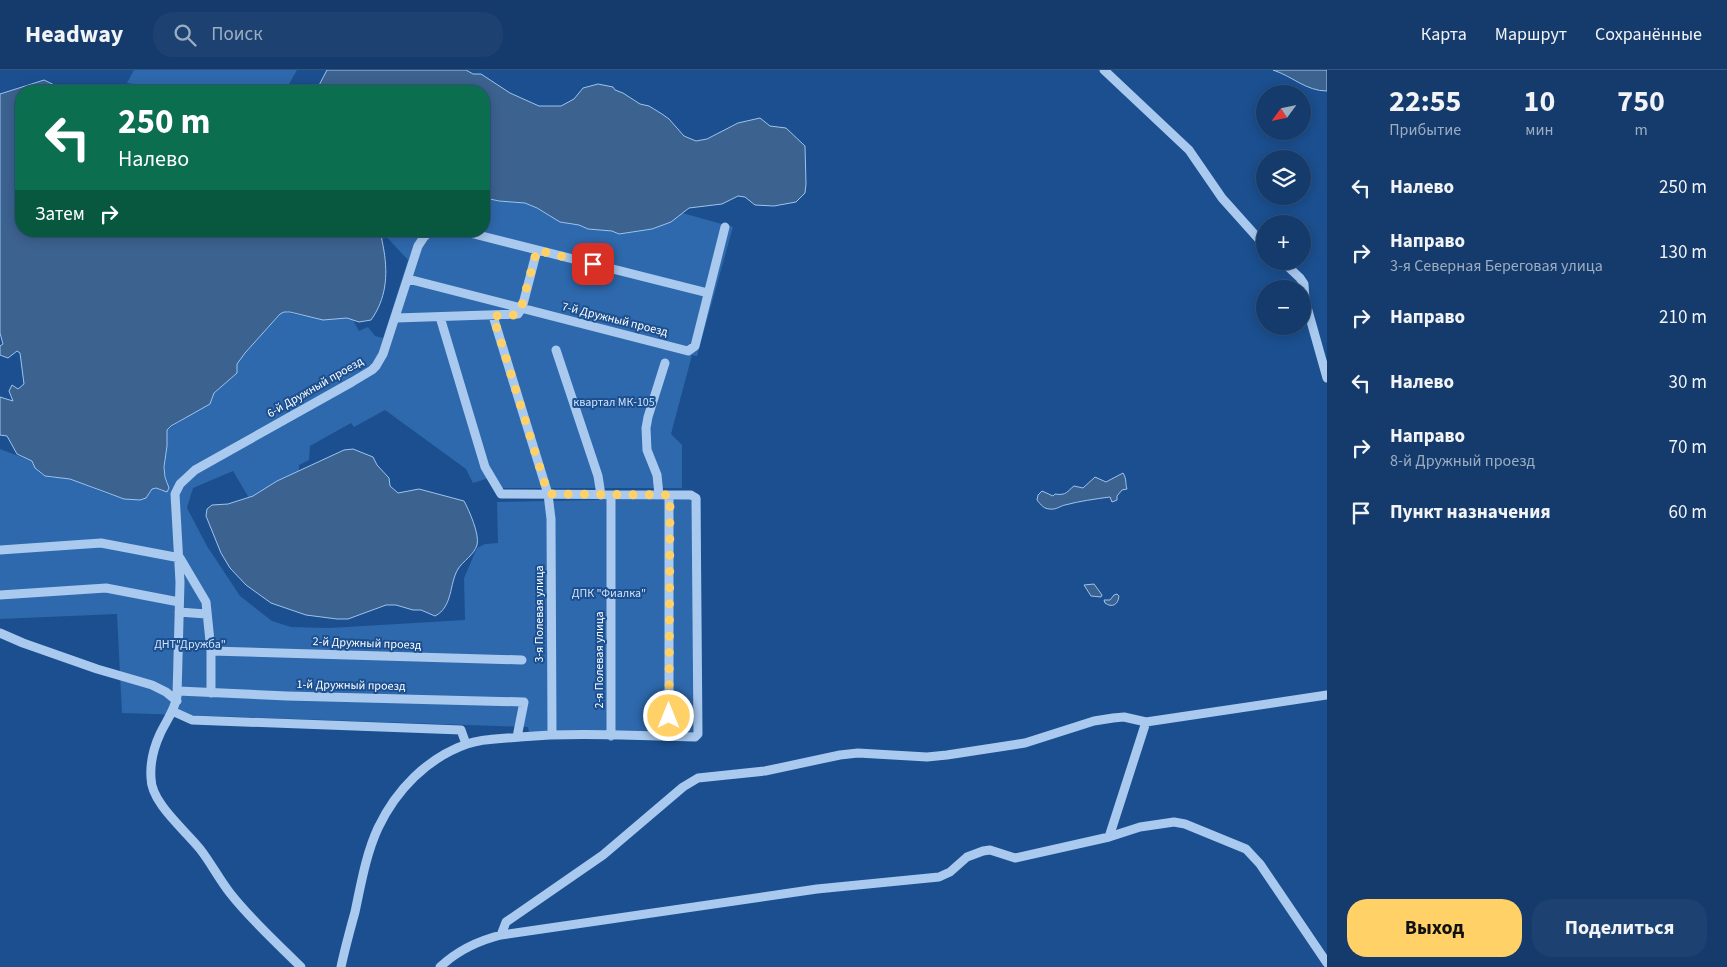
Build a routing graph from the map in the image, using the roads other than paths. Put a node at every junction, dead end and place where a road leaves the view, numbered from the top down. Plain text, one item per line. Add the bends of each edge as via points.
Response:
1 (1104, 70) edge
2 (725, 227) dead end
3 (425, 237) edge
4 (486, 237) edge
5 (1256, 237) edge
6 (537, 250) junction
7 (1292, 270) edge
8 (408, 279) junction
9 (708, 293) junction
10 (522, 308) junction
11 (493, 316) junction
12 (440, 317) junction
13 (396, 318) junction
14 (556, 350) dead end
15 (666, 363) dead end
16 (1327, 378) edge
17 (548, 494) junction
18 (601, 495) junction
19 (611, 495) junction
20 (659, 495) junction
21 (670, 495) junction
22 (0, 550) edge
23 (180, 558) junction
24 (0, 595) edge
25 (179, 607) junction
26 (206, 614) junction
27 (0, 632) edge
28 (211, 651) junction
29 (522, 660) dead end
30 (178, 691) junction
31 (211, 693) junction
32 (1327, 696) edge
33 (176, 701) junction
34 (172, 712) junction
35 (1146, 722) junction
36 (552, 735) junction
37 (611, 736) junction
38 (669, 736) junction
39 (517, 737) junction
40 (466, 744) junction
41 (1109, 837) junction
42 (501, 935) junction
43 (1327, 963) edge
44 (301, 967) edge
45 (341, 967) edge
46 (440, 967) edge

1 - 5 street via 1189,150 1222,198
2 - 9 street, 7-й Дружный проезд
3 - 8 street, 6-й Дружный проезд via 418,246
4 - 6 street
6 - 9 street
6 - 10 street
7 - 16 street via 1304,284 1305,300
8 - 10 street, 7-й Дружный проезд
8 - 13 street, 6-й Дружный проезд
9 - 10 street, 7-й Дружный проезд via 695,346 688,351
10 - 11 street via 515,315
11 - 12 street
11 - 17 street, 3-я Полевая улица
12 - 13 street
12 - 17 street via 485,466 501,494
13 - 23 street, 6-й Дружный проезд via 383,356 372,370 195,470 180,484 175,494
14 - 18 street via 598,476
15 - 20 street via 646,428 646,450 657,475
17 - 18 street
17 - 36 street, 3-я Полевая улица via 551,519
18 - 19 street
19 - 20 street
19 - 37 street, 2-я Полевая улица
20 - 21 street
21 - 38 street
21 - 38 street via 695,496 697,502 698,734 694,737
22 - 23 street via 101,543
23 - 25 street
23 - 26 street via 204,598
24 - 25 street via 106,588
25 - 26 street
25 - 30 street
26 - 28 street
27 - 33 street via 97,669 152,685
28 - 29 street, 2-й Дружный проезд
28 - 31 street
30 - 31 street, 1-й Дружный проезд
30 - 33 street
31 - 39 street, 1-й Дружный проезд via 524,702
32 - 35 street
33 - 34 street
34 - 40 street via 192,720 461,730
34 - 44 street via 155,749 151,775 154,793 240,905
35 - 41 street
35 - 42 street via 1124,717 1094,721 1025,743 947,756 858,753 765,771 698,778 603,855 506,922
36 - 37 street
36 - 39 street
37 - 38 street
39 - 40 street
40 - 45 street via 444,754 415,776 384,818 366,864
41 - 42 street via 1015,858 984,851 938,877 817,889
41 - 43 street via 1140,827 1174,822 1246,850 1260,864
42 - 46 street via 465,948

